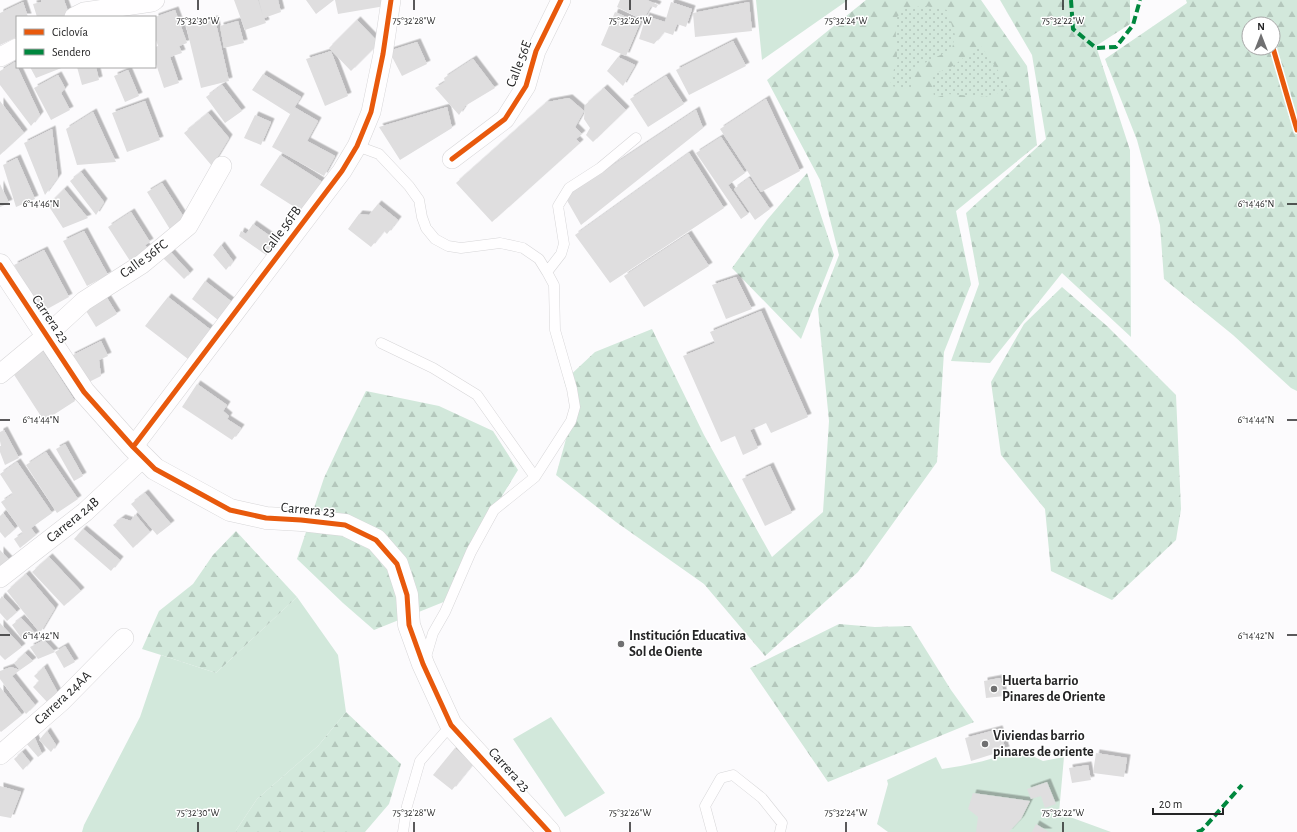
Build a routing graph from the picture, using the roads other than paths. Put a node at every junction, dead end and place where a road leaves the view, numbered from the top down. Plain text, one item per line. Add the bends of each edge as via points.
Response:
1 (155, 0) edge
2 (391, 0) edge
3 (562, 0) edge
4 (76, 16) edge
5 (16, 49) edge
6 (0, 57) edge
7 (636, 138) dead end
8 (356, 146) junction
9 (452, 159) dead end
10 (222, 166) dead end
11 (0, 265) edge
12 (548, 272) junction
13 (47, 336) junction
14 (381, 343) dead end
15 (0, 374) edge
16 (138, 453) junction
17 (535, 476) junction
18 (0, 578) edge
19 (124, 638) dead end
20 (423, 664) junction
21 (451, 725) junction
22 (0, 755) edge
23 (403, 832) edge
24 (549, 832) edge
25 (712, 832) edge
26 (780, 832) edge

1 - 4 street via 84,12
2 - 8 street, Calle 56FB via 383,54 370,112
3 - 9 street, Calle 56E via 536,51 526,86 505,119
5 - 6 street
7 - 12 lane via 600,168 569,188 558,206 564,244 561,254
8 - 12 lane via 379,154 409,186 419,200 426,228 435,239 448,246 461,248 500,243 523,248 539,259
8 - 16 street, Calle 56FB via 342,171
10 - 13 street, Calle 56FC via 188,226 142,264 84,301
11 - 13 street, Carrera 23
12 - 17 lane via 554,285 555,330 575,407 571,421
13 - 15 street, Calle 56FC
13 - 16 street, Carrera 23 via 84,392
14 - 17 lane via 433,368 477,395
16 - 18 street, Carrera 24B via 86,512
16 - 20 street, Carrera 23 via 155,469 230,510 266,518 345,525 376,540 397,564 408,595 409,625
17 - 20 lane via 494,510 433,633
19 - 22 street, Carrera 24AA via 61,702
20 - 21 street, Carrera 23
21 - 23 lane via 420,761
21 - 24 street, Carrera 23
25 - 26 lane via 705,806 721,778 733,775 762,798 782,823

